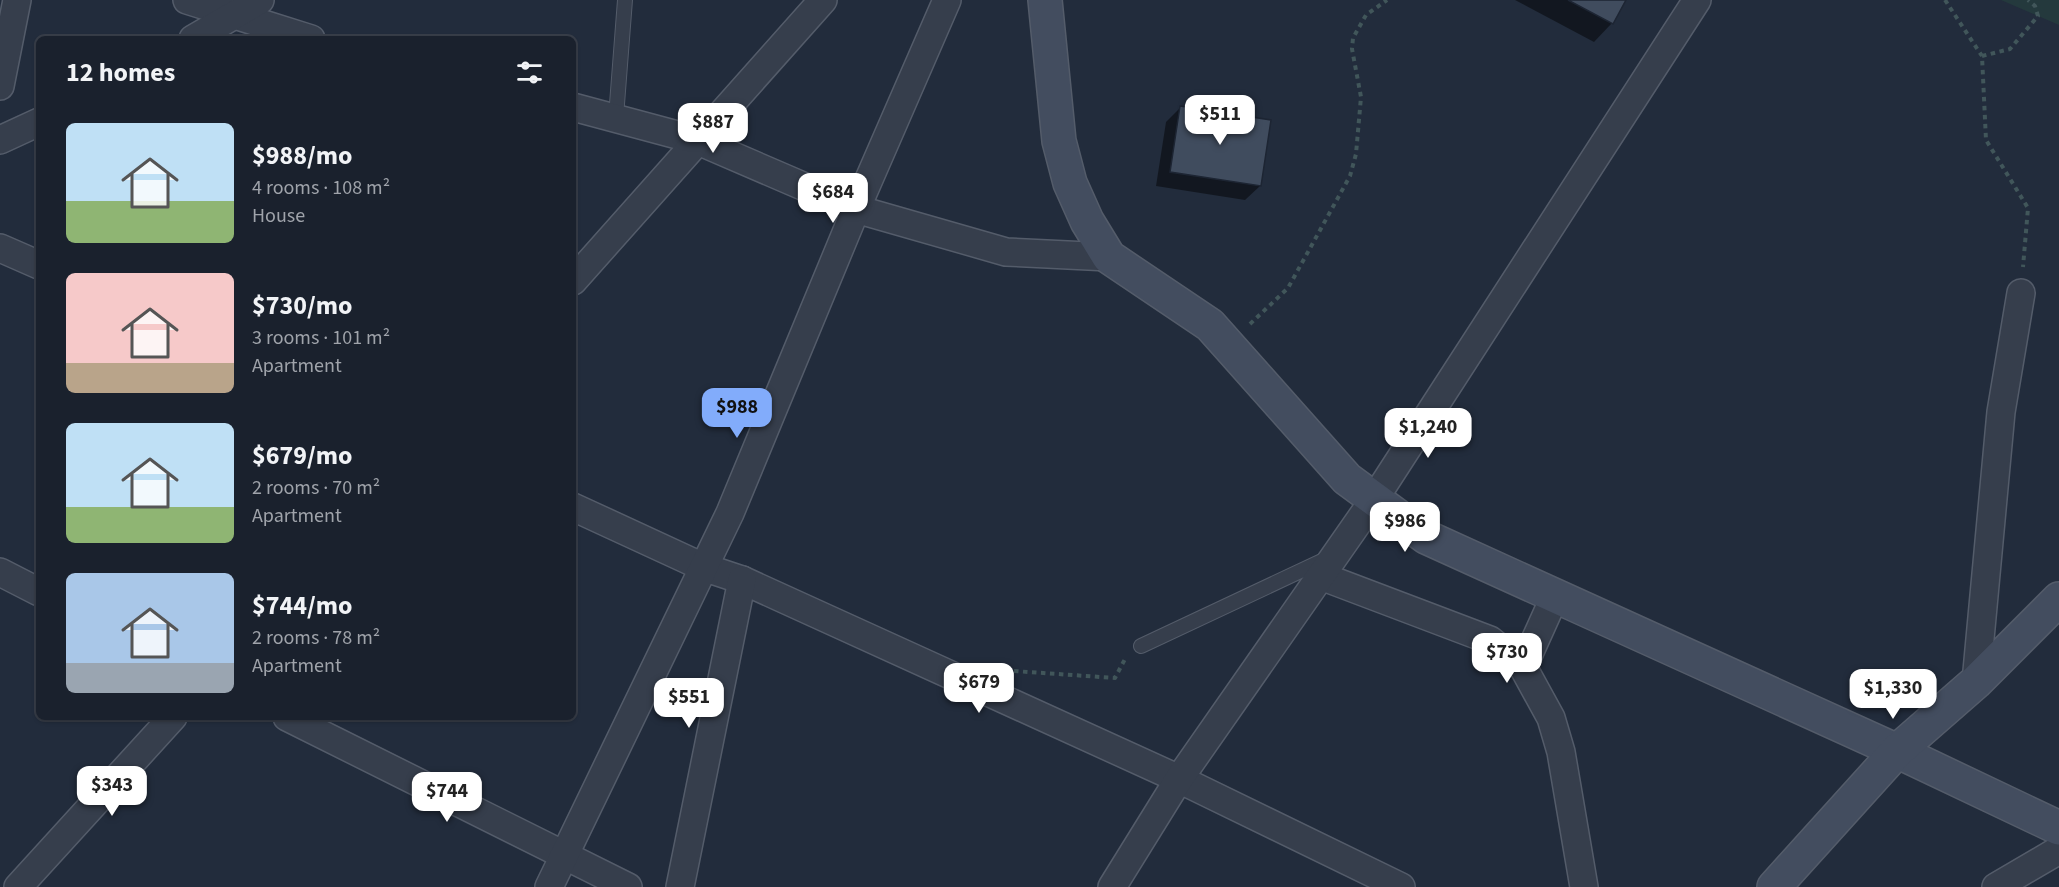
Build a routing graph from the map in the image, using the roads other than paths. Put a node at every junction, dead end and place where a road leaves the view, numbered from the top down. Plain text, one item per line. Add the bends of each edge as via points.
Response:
1 (187, 0) edge
2 (260, 0) edge
3 (625, 0) edge
4 (823, 0) edge
5 (947, 0) edge
6 (1045, 0) edge
7 (1697, 0) edge
8 (11, 3) edge
9 (234, 15) junction
10 (198, 36) edge
11 (301, 36) edge
12 (0, 86) edge
13 (576, 108) edge
14 (616, 117) junction
15 (36, 123) edge
16 (0, 140) edge
17 (696, 140) junction
18 (856, 209) junction
19 (0, 248) edge
20 (1109, 257) junction
21 (36, 265) edge
22 (576, 278) edge
23 (2021, 293) road end
24 (1373, 501) junction
25 (576, 508) edge
26 (1327, 566) junction
27 (703, 567) junction
28 (0, 572) edge
29 (742, 580) junction
30 (36, 590) edge
31 (1555, 596) junction
32 (2059, 599) edge
33 (1141, 646) road end
34 (1523, 667) junction
35 (1976, 682) junction
36 (170, 720) edge
37 (292, 720) edge
38 (1898, 751) junction
39 (1179, 779) junction
40 (2059, 828) edge
41 (2059, 850) edge
42 (563, 855) junction
43 (18, 887) edge
44 (549, 887) edge
45 (628, 887) edge
46 (680, 887) edge
47 (1112, 887) edge
48 (1401, 887) edge
49 (1584, 887) edge
50 (1774, 887) edge
51 (1996, 887) edge

1 - 9 street
2 - 9 street
3 - 14 lane
4 - 17 street
5 - 18 street
6 - 20 street via 1059,141 1070,183
7 - 24 street
8 - 12 street
9 - 10 street
9 - 11 street
13 - 14 street
14 - 17 street
15 - 16 street
17 - 18 street
17 - 22 street
18 - 20 street via 1006,252
18 - 27 street via 730,513
19 - 21 street
20 - 24 street via 1210,325 1347,479
23 - 35 street via 2001,412
24 - 26 street
24 - 31 street via 1426,537
25 - 27 street
26 - 33 lane
26 - 34 street via 1490,640
26 - 39 street
27 - 29 street
27 - 42 street
28 - 30 street
29 - 39 street
29 - 46 street
31 - 34 street
31 - 38 street
32 - 35 street
34 - 49 street via 1551,718 1561,752
35 - 38 street
36 - 43 street
37 - 42 street
38 - 40 street
38 - 50 street
39 - 47 street
39 - 48 street
41 - 51 street
42 - 44 street
42 - 45 street

